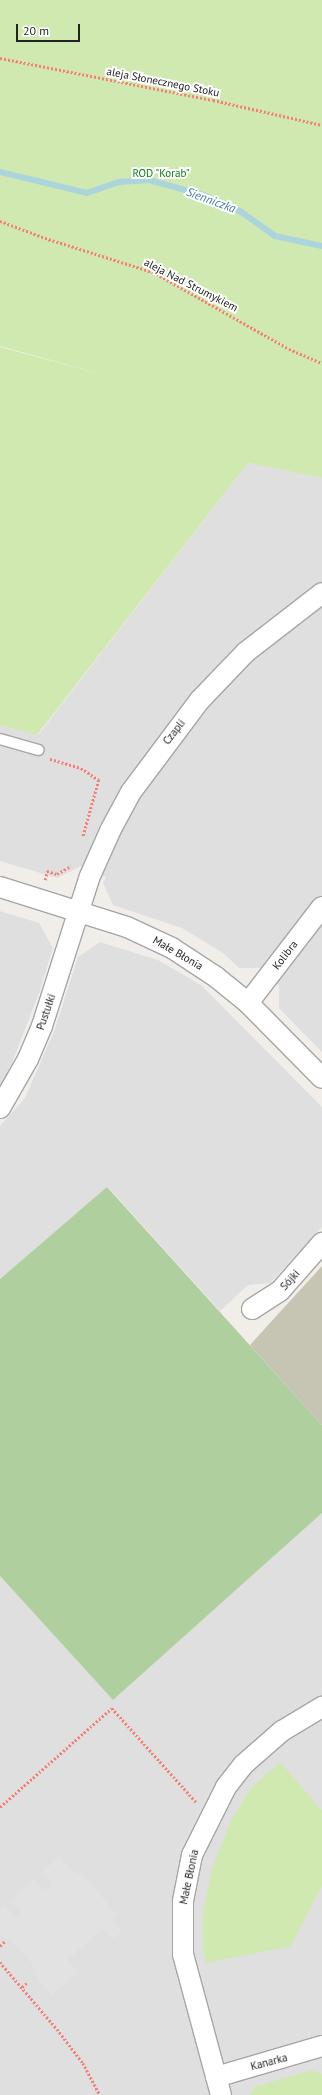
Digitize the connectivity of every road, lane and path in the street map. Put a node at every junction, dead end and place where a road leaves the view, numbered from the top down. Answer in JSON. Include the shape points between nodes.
{"nodes":[{"id":1,"x":0,"y":58,"type":"edge"},
{"id":2,"x":322,"y":125,"type":"edge"},
{"id":3,"x":0,"y":221,"type":"edge"},
{"id":4,"x":322,"y":363,"type":"edge"},
{"id":5,"x":322,"y":593,"type":"edge"},
{"id":6,"x":0,"y":739,"type":"edge"},
{"id":7,"x":38,"y":750,"type":"joint"},
{"id":8,"x":82,"y":841,"type":"dead end"},
{"id":9,"x":75,"y":864,"type":"dead end"},
{"id":10,"x":43,"y":886,"type":"dead end"},
{"id":11,"x":0,"y":887,"type":"edge"},
{"id":12,"x":322,"y":907,"type":"edge"},
{"id":13,"x":79,"y":911,"type":"junction"},
{"id":14,"x":248,"y":1003,"type":"junction"},
{"id":15,"x":322,"y":1078,"type":"edge"},
{"id":16,"x":0,"y":1108,"type":"edge"},
{"id":17,"x":322,"y":1243,"type":"edge"},
{"id":18,"x":252,"y":1309,"type":"dead end"},
{"id":19,"x":322,"y":1707,"type":"edge"},
{"id":20,"x":202,"y":1800,"type":"dead end"},
{"id":21,"x":0,"y":1806,"type":"edge"},
{"id":22,"x":5,"y":1942,"type":"dead end"},
{"id":23,"x":0,"y":1946,"type":"edge"},
{"id":24,"x":0,"y":1962,"type":"edge"},
{"id":25,"x":27,"y":1983,"type":"dead end"},
{"id":26,"x":22,"y":1987,"type":"junction"},
{"id":27,"x":322,"y":2046,"type":"edge"},
{"id":28,"x":219,"y":2086,"type":"edge"},
{"id":29,"x":100,"y":2095,"type":"edge"}],
"edges":[{"from":1,"to":2,"type":"path","name":"aleja Słonecznego Stoku","via":[[213,100]]},
{"from":3,"to":4,"type":"path","name":"aleja Nad Strumykiem","via":[[153,272],[289,349]]},
{"from":5,"to":13,"type":"street","name":"Czapli","via":[[246,652],[198,701],[162,747],[131,792],[110,829]]},
{"from":6,"to":7,"type":"lane"},
{"from":7,"to":8,"type":"path","via":[[37,755],[81,768],[99,780]]},
{"from":9,"to":10,"type":"path","via":[[57,874],[47,871]]},
{"from":11,"to":13,"type":"street","name":"Małe Błonia"},
{"from":12,"to":14,"type":"street","name":"Kolibra"},
{"from":13,"to":14,"type":"street","name":"Małe Błonia","via":[[127,927],[172,948],[216,976]]},
{"from":13,"to":16,"type":"street","name":"Pustułki","via":[[42,1026],[28,1059]]},
{"from":14,"to":15,"type":"street","name":"Małe Błonia"},
{"from":17,"to":18,"type":"street","name":"Sójki","via":[[280,1292]]},
{"from":19,"to":28,"type":"street","name":"Małe Błonia","via":[[282,1731],[243,1765],[226,1787],[192,1855],[183,1901],[183,1954]]},
{"from":20,"to":21,"type":"path","via":[[199,1806],[112,1708]]},
{"from":22,"to":23,"type":"path"},
{"from":24,"to":26,"type":"path"},
{"from":25,"to":26,"type":"path"},
{"from":26,"to":29,"type":"path","via":[[83,2063]]},
{"from":27,"to":28,"type":"street","name":"Kanarka"}]}
